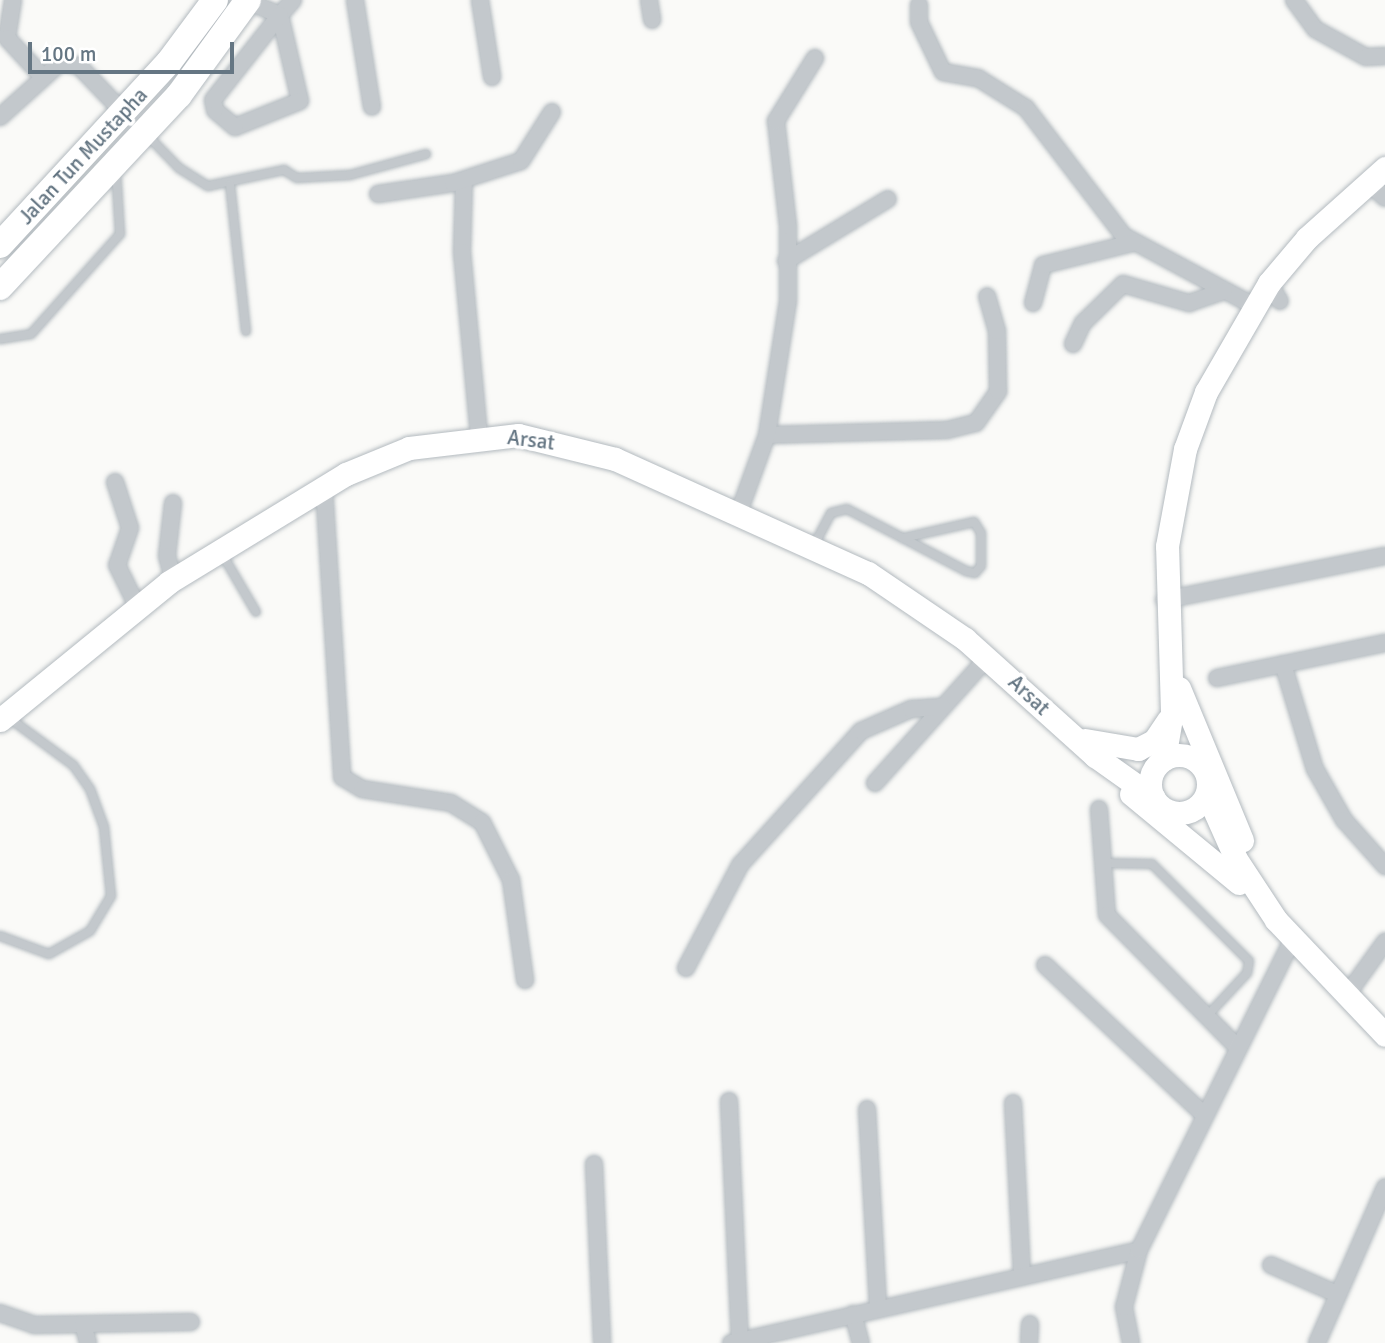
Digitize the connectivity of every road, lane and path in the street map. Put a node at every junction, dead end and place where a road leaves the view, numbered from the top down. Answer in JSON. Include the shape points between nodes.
{"nodes":[{"id":1,"x":13,"y":0,"type":"edge"},
{"id":2,"x":215,"y":0,"type":"edge"},
{"id":3,"x":293,"y":0,"type":"edge"},
{"id":4,"x":355,"y":0,"type":"edge"},
{"id":5,"x":480,"y":0,"type":"edge"},
{"id":6,"x":649,"y":0,"type":"edge"},
{"id":7,"x":1294,"y":0,"type":"edge"},
{"id":8,"x":248,"y":1,"type":"edge"},
{"id":9,"x":919,"y":5,"type":"dead end"},
{"id":10,"x":280,"y":15,"type":"junction"},
{"id":11,"x":652,"y":20,"type":"dead end"},
{"id":12,"x":1385,"y":56,"type":"edge"},
{"id":13,"x":815,"y":58,"type":"dead end"},
{"id":14,"x":42,"y":76,"type":"junction"},
{"id":15,"x":492,"y":77,"type":"dead end"},
{"id":16,"x":372,"y":107,"type":"dead end"},
{"id":17,"x":552,"y":112,"type":"dead end"},
{"id":18,"x":124,"y":113,"type":"junction"},
{"id":19,"x":0,"y":117,"type":"edge"},
{"id":20,"x":144,"y":132,"type":"junction"},
{"id":21,"x":426,"y":154,"type":"dead end"},
{"id":22,"x":115,"y":166,"type":"junction"},
{"id":23,"x":1377,"y":175,"type":"edge"},
{"id":24,"x":464,"y":180,"type":"junction"},
{"id":25,"x":230,"y":184,"type":"junction"},
{"id":26,"x":378,"y":194,"type":"dead end"},
{"id":27,"x":1385,"y":198,"type":"edge"},
{"id":28,"x":888,"y":199,"type":"dead end"},
{"id":29,"x":1132,"y":243,"type":"junction"},
{"id":30,"x":0,"y":246,"type":"edge"},
{"id":31,"x":786,"y":261,"type":"junction"},
{"id":32,"x":0,"y":287,"type":"edge"},
{"id":33,"x":1224,"y":291,"type":"junction"},
{"id":34,"x":987,"y":296,"type":"dead end"},
{"id":35,"x":1033,"y":303,"type":"dead end"},
{"id":36,"x":1254,"y":306,"type":"junction"},
{"id":37,"x":246,"y":331,"type":"dead end"},
{"id":38,"x":0,"y":339,"type":"edge"},
{"id":39,"x":1073,"y":344,"type":"dead end"},
{"id":40,"x":767,"y":435,"type":"junction"},
{"id":41,"x":479,"y":436,"type":"junction"},
{"id":42,"x":115,"y":482,"type":"dead end"},
{"id":43,"x":324,"y":487,"type":"junction"},
{"id":44,"x":173,"y":503,"type":"dead end"},
{"id":45,"x":739,"y":512,"type":"junction"},
{"id":46,"x":903,"y":538,"type":"junction"},
{"id":47,"x":813,"y":547,"type":"junction"},
{"id":48,"x":220,"y":549,"type":"junction"},
{"id":49,"x":1385,"y":556,"type":"edge"},
{"id":50,"x":173,"y":579,"type":"junction"},
{"id":51,"x":1164,"y":600,"type":"junction"},
{"id":52,"x":137,"y":606,"type":"junction"},
{"id":53,"x":256,"y":612,"type":"dead end"},
{"id":54,"x":1385,"y":643,"type":"edge"},
{"id":55,"x":988,"y":657,"type":"junction"},
{"id":56,"x":1283,"y":664,"type":"junction"},
{"id":57,"x":1217,"y":678,"type":"dead end"},
{"id":58,"x":1176,"y":681,"type":"junction"},
{"id":59,"x":942,"y":707,"type":"junction"},
{"id":60,"x":1172,"y":712,"type":"junction"},
{"id":61,"x":3,"y":718,"type":"edge"},
{"id":62,"x":1082,"y":742,"type":"junction"},
{"id":63,"x":1197,"y":760,"type":"junction"},
{"id":64,"x":1162,"y":761,"type":"junction"},
{"id":65,"x":875,"y":783,"type":"dead end"},
{"id":66,"x":1207,"y":794,"type":"junction"},
{"id":67,"x":1154,"y":798,"type":"junction"},
{"id":68,"x":1100,"y":809,"type":"dead end"},
{"id":69,"x":1176,"y":813,"type":"junction"},
{"id":70,"x":1103,"y":863,"type":"junction"},
{"id":71,"x":1385,"y":866,"type":"edge"},
{"id":72,"x":1239,"y":883,"type":"junction"},
{"id":73,"x":1265,"y":900,"type":"junction"},
{"id":74,"x":1276,"y":920,"type":"junction"},
{"id":75,"x":0,"y":936,"type":"edge"},
{"id":76,"x":1292,"y":940,"type":"junction"},
{"id":77,"x":1385,"y":942,"type":"edge"},
{"id":78,"x":1045,"y":965,"type":"dead end"},
{"id":79,"x":686,"y":968,"type":"dead end"},
{"id":80,"x":525,"y":980,"type":"dead end"},
{"id":81,"x":1346,"y":996,"type":"junction"},
{"id":82,"x":1207,"y":1016,"type":"junction"},
{"id":83,"x":1385,"y":1035,"type":"edge"},
{"id":84,"x":1236,"y":1046,"type":"junction"},
{"id":85,"x":729,"y":1101,"type":"dead end"},
{"id":86,"x":1013,"y":1103,"type":"dead end"},
{"id":87,"x":867,"y":1109,"type":"dead end"},
{"id":88,"x":1204,"y":1115,"type":"junction"},
{"id":89,"x":594,"y":1164,"type":"dead end"},
{"id":90,"x":1385,"y":1187,"type":"edge"},
{"id":91,"x":1139,"y":1250,"type":"junction"},
{"id":92,"x":1271,"y":1265,"type":"dead end"},
{"id":93,"x":1022,"y":1275,"type":"junction"},
{"id":94,"x":1337,"y":1294,"type":"junction"},
{"id":95,"x":878,"y":1307,"type":"junction"},
{"id":96,"x":0,"y":1313,"type":"edge"},
{"id":97,"x":853,"y":1314,"type":"junction"},
{"id":98,"x":191,"y":1322,"type":"dead end"},
{"id":99,"x":83,"y":1324,"type":"junction"},
{"id":100,"x":1030,"y":1324,"type":"dead end"},
{"id":101,"x":735,"y":1342,"type":"edge"},
{"id":102,"x":88,"y":1343,"type":"edge"},
{"id":103,"x":602,"y":1343,"type":"edge"},
{"id":104,"x":861,"y":1343,"type":"edge"},
{"id":105,"x":1029,"y":1343,"type":"edge"},
{"id":106,"x":1131,"y":1343,"type":"edge"},
{"id":107,"x":1317,"y":1343,"type":"edge"}],
"edges":[{"from":1,"to":14,"type":"street","via":[[7,38]]},
{"from":2,"to":18,"type":"main road","name":"Jalan Tun Mustapha"},
{"from":3,"to":10,"type":"street"},
{"from":4,"to":16,"type":"street"},
{"from":5,"to":15,"type":"street"},
{"from":6,"to":11,"type":"street"},
{"from":7,"to":12,"type":"street","via":[[1315,29],[1366,57]]},
{"from":8,"to":10,"type":"street"},
{"from":8,"to":20,"type":"main road"},
{"from":9,"to":29,"type":"street","via":[[919,22],[943,72],[978,78],[1020,103]]},
{"from":10,"to":10,"type":"street","via":[[213,100],[224,121],[235,127],[300,101]]},
{"from":13,"to":31,"type":"street","via":[[776,121]]},
{"from":14,"to":18,"type":"street","via":[[70,62]]},
{"from":14,"to":19,"type":"street"},
{"from":17,"to":24,"type":"street","via":[[521,161]]},
{"from":18,"to":30,"type":"main road","name":"Jalan Tun Mustapha"},
{"from":20,"to":22,"type":"main road"},
{"from":20,"to":25,"type":"lane","via":[[198,182]]},
{"from":21,"to":25,"type":"lane","via":[[350,175],[296,178],[284,170]]},
{"from":22,"to":32,"type":"main road"},
{"from":22,"to":38,"type":"lane","via":[[120,234],[31,334]]},
{"from":23,"to":27,"type":"street"},
{"from":23,"to":36,"type":"main road","via":[[1275,292]]},
{"from":24,"to":26,"type":"street"},
{"from":24,"to":41,"type":"street","via":[[462,252]]},
{"from":25,"to":37,"type":"lane"},
{"from":28,"to":31,"type":"street"},
{"from":29,"to":33,"type":"street"},
{"from":29,"to":35,"type":"street","via":[[1052,260],[1038,273]]},
{"from":31,"to":40,"type":"street","via":[[788,301]]},
{"from":33,"to":36,"type":"street"},
{"from":33,"to":39,"type":"street","via":[[1189,303],[1123,284],[1083,323]]},
{"from":34,"to":40,"type":"street","via":[[997,331],[998,391],[976,423],[947,430]]},
{"from":36,"to":51,"type":"main road","via":[[1206,392],[1185,449]]},
{"from":40,"to":45,"type":"street"},
{"from":41,"to":43,"type":"main road","name":"Arsat","via":[[410,448]]},
{"from":41,"to":45,"type":"main road","name":"Arsat","via":[[518,435],[581,448]]},
{"from":42,"to":52,"type":"street","via":[[130,528],[117,565]]},
{"from":43,"to":48,"type":"main road","name":"Arsat"},
{"from":43,"to":80,"type":"street","via":[[342,777],[362,789],[451,803],[482,822],[511,880]]},
{"from":44,"to":50,"type":"street","via":[[167,556]]},
{"from":45,"to":47,"type":"main road","name":"Arsat"},
{"from":46,"to":46,"type":"lane","via":[[965,571],[975,573],[981,566],[981,533],[974,522]]},
{"from":46,"to":47,"type":"lane","via":[[847,509],[831,513]]},
{"from":47,"to":55,"type":"main road","name":"Arsat","via":[[868,573]]},
{"from":48,"to":50,"type":"main road","name":"Arsat"},
{"from":48,"to":53,"type":"lane"},
{"from":49,"to":51,"type":"street"},
{"from":50,"to":52,"type":"main road","name":"Arsat"},
{"from":51,"to":58,"type":"main road"},
{"from":52,"to":61,"type":"main road","name":"Arsat"},
{"from":54,"to":56,"type":"street"},
{"from":55,"to":59,"type":"street"},
{"from":55,"to":62,"type":"main road","name":"Arsat"},
{"from":56,"to":57,"type":"street"},
{"from":56,"to":71,"type":"street","via":[[1315,769],[1344,820]]},
{"from":58,"to":60,"type":"main road"},
{"from":58,"to":63,"type":"main road"},
{"from":58,"to":73,"type":"main road"},
{"from":59,"to":65,"type":"street"},
{"from":59,"to":79,"type":"street","via":[[911,709],[861,731],[740,865]]},
{"from":60,"to":62,"type":"main road","via":[[1147,746],[1117,748]]},
{"from":60,"to":64,"type":"main road"},
{"from":61,"to":75,"type":"lane","via":[[73,765],[90,789],[104,827],[111,895],[90,931],[49,954]]},
{"from":62,"to":64,"type":"main road","via":[[1121,757]]},
{"from":62,"to":67,"type":"main road"},
{"from":62,"to":72,"type":"main road","via":[[1184,841]]},
{"from":63,"to":64,"type":"main road"},
{"from":63,"to":66,"type":"main road","via":[[1207,776]]},
{"from":64,"to":67,"type":"main road","via":[[1150,780]]},
{"from":66,"to":69,"type":"main road","via":[[1195,809]]},
{"from":66,"to":73,"type":"main road","via":[[1236,859]]},
{"from":67,"to":69,"type":"main road"},
{"from":68,"to":70,"type":"street"},
{"from":69,"to":72,"type":"main road"},
{"from":70,"to":82,"type":"street","via":[[1107,915]]},
{"from":70,"to":82,"type":"lane","via":[[1152,864],[1249,961],[1247,973]]},
{"from":72,"to":74,"type":"main road"},
{"from":73,"to":74,"type":"main road"},
{"from":74,"to":76,"type":"main road"},
{"from":76,"to":81,"type":"main road"},
{"from":76,"to":84,"type":"street"},
{"from":77,"to":81,"type":"street"},
{"from":78,"to":88,"type":"street"},
{"from":81,"to":83,"type":"main road"},
{"from":82,"to":84,"type":"street"},
{"from":84,"to":88,"type":"street"},
{"from":85,"to":101,"type":"street"},
{"from":86,"to":93,"type":"street"},
{"from":87,"to":95,"type":"street"},
{"from":88,"to":91,"type":"street"},
{"from":89,"to":103,"type":"street"},
{"from":90,"to":94,"type":"street"},
{"from":91,"to":93,"type":"street"},
{"from":91,"to":106,"type":"street","via":[[1124,1307]]},
{"from":92,"to":94,"type":"street"},
{"from":93,"to":95,"type":"street"},
{"from":94,"to":107,"type":"street"},
{"from":95,"to":97,"type":"street"},
{"from":96,"to":99,"type":"street","via":[[26,1325]]},
{"from":97,"to":101,"type":"street"},
{"from":97,"to":104,"type":"street"},
{"from":98,"to":99,"type":"street"},
{"from":99,"to":102,"type":"street"},
{"from":100,"to":105,"type":"street"}]}
